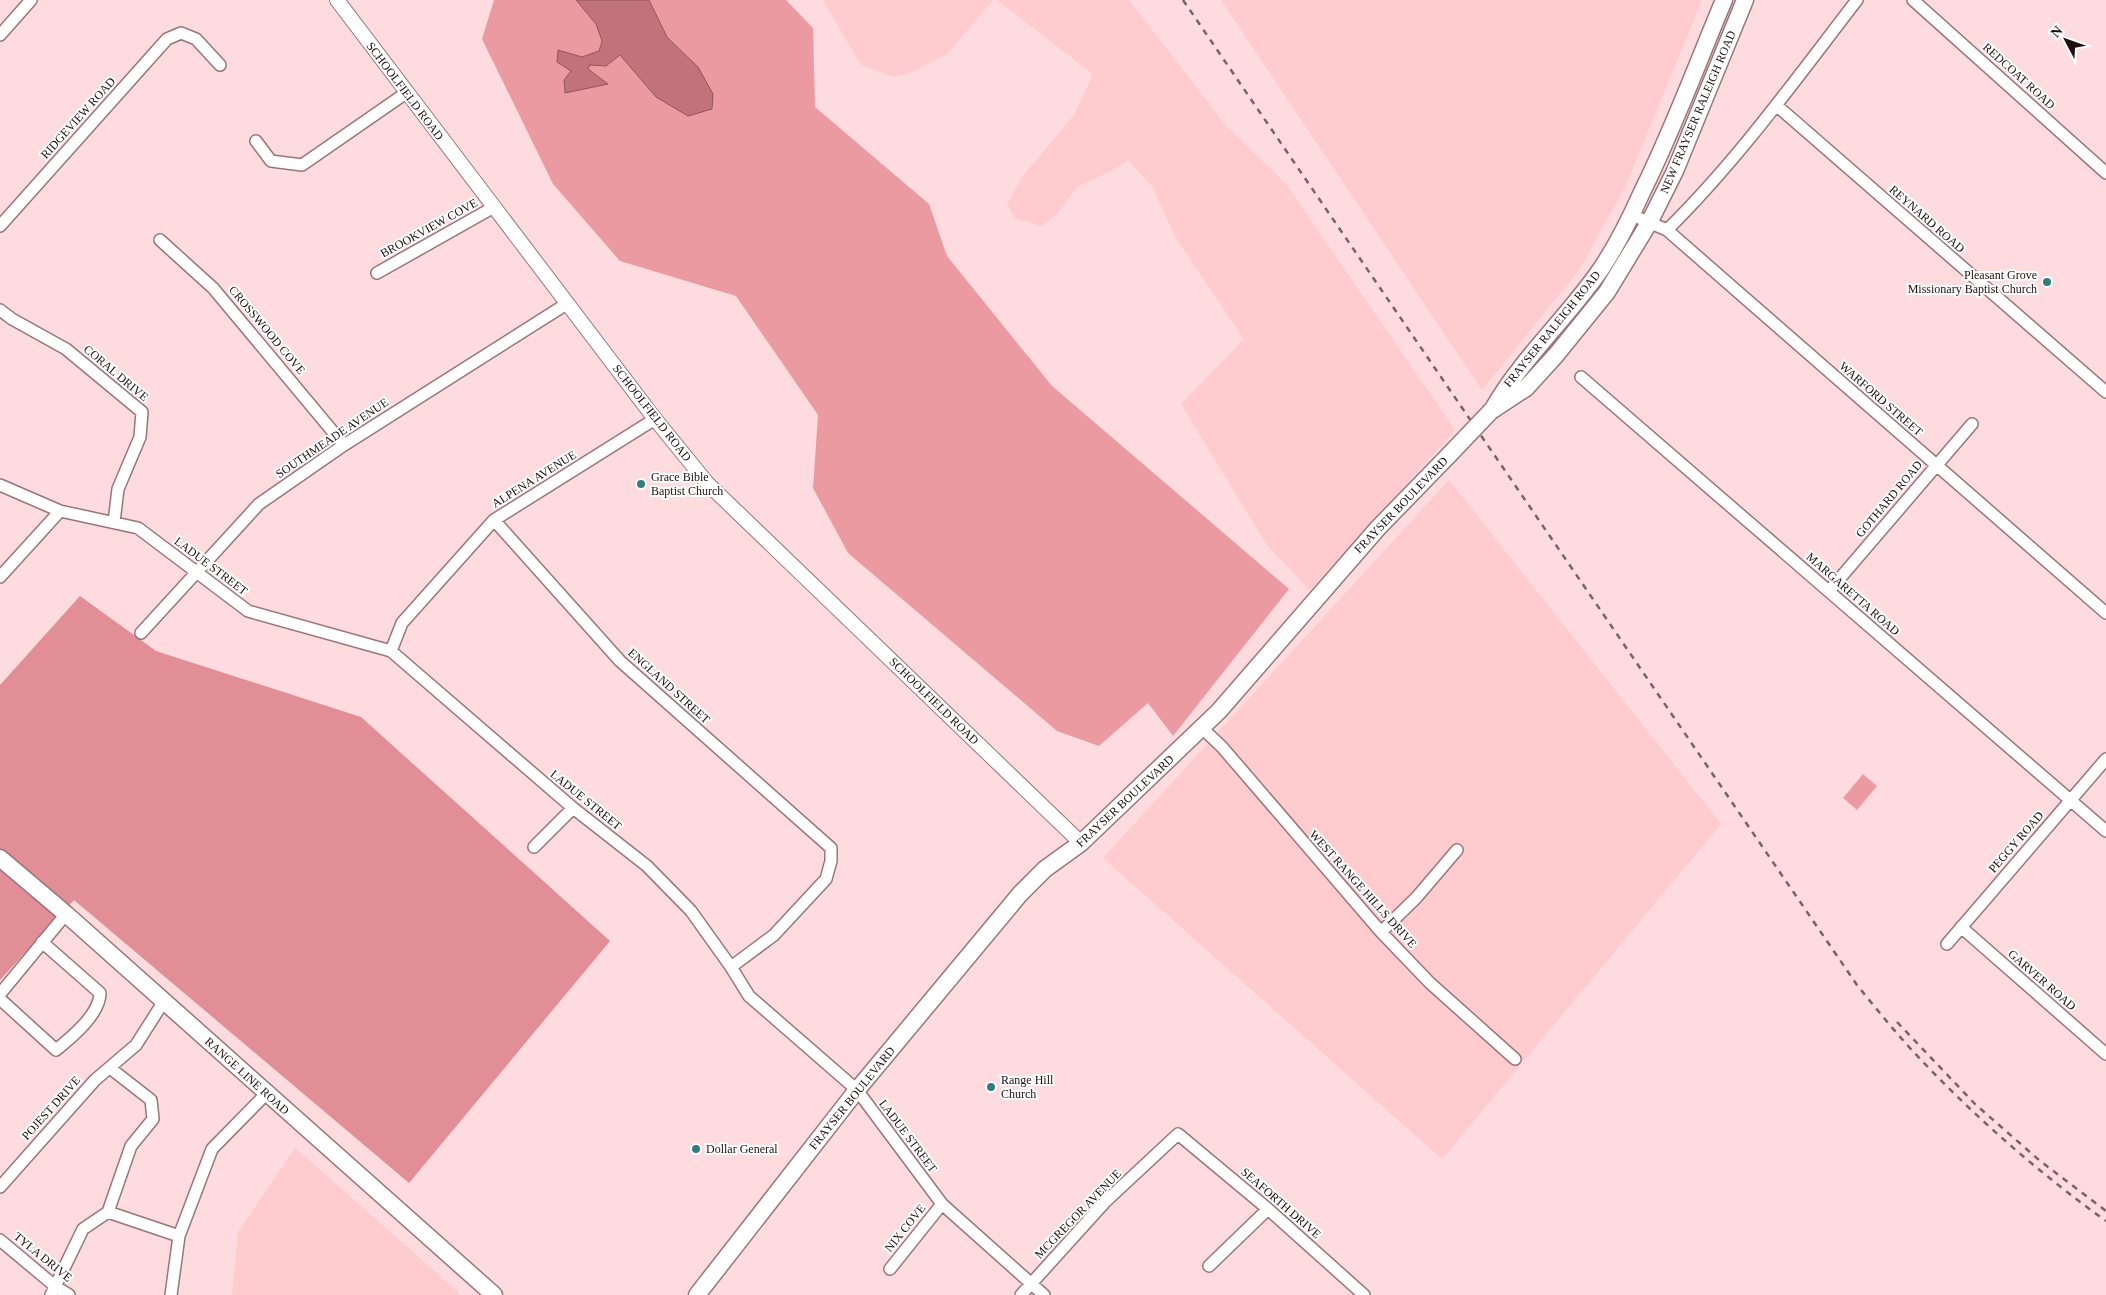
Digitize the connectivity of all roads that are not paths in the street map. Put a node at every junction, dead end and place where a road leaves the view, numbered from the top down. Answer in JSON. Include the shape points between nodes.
{"nodes":[{"id":1,"x":31,"y":0,"type":"edge"},
{"id":2,"x":337,"y":0,"type":"edge"},
{"id":3,"x":1724,"y":0,"type":"edge"},
{"id":4,"x":1745,"y":0,"type":"edge"},
{"id":5,"x":1857,"y":0,"type":"edge"},
{"id":6,"x":1913,"y":0,"type":"edge"},
{"id":7,"x":0,"y":35,"type":"edge"},
{"id":8,"x":220,"y":64,"type":"dead end"},
{"id":9,"x":406,"y":93,"type":"junction"},
{"id":10,"x":1776,"y":105,"type":"junction"},
{"id":11,"x":256,"y":141,"type":"dead end"},
{"id":12,"x":2106,"y":173,"type":"edge"},
{"id":13,"x":494,"y":207,"type":"junction"},
{"id":14,"x":1632,"y":214,"type":"junction"},
{"id":15,"x":1649,"y":223,"type":"junction"},
{"id":16,"x":0,"y":226,"type":"edge"},
{"id":17,"x":1667,"y":230,"type":"junction"},
{"id":18,"x":160,"y":240,"type":"dead end"},
{"id":19,"x":377,"y":273,"type":"dead end"},
{"id":20,"x":568,"y":303,"type":"junction"},
{"id":21,"x":0,"y":310,"type":"edge"},
{"id":22,"x":1582,"y":377,"type":"dead end"},
{"id":23,"x":2106,"y":392,"type":"edge"},
{"id":24,"x":1491,"y":411,"type":"junction"},
{"id":25,"x":655,"y":419,"type":"junction"},
{"id":26,"x":1972,"y":424,"type":"dead end"},
{"id":27,"x":344,"y":445,"type":"junction"},
{"id":28,"x":1936,"y":465,"type":"junction"},
{"id":29,"x":0,"y":485,"type":"edge"},
{"id":30,"x":60,"y":512,"type":"junction"},
{"id":31,"x":494,"y":520,"type":"junction"},
{"id":32,"x":114,"y":522,"type":"junction"},
{"id":33,"x":198,"y":573,"type":"junction"},
{"id":34,"x":0,"y":577,"type":"edge"},
{"id":35,"x":1829,"y":591,"type":"junction"},
{"id":36,"x":2106,"y":614,"type":"edge"},
{"id":37,"x":141,"y":633,"type":"dead end"},
{"id":38,"x":391,"y":651,"type":"junction"},
{"id":39,"x":1202,"y":728,"type":"junction"},
{"id":40,"x":2106,"y":759,"type":"edge"},
{"id":41,"x":2070,"y":800,"type":"junction"},
{"id":42,"x":573,"y":808,"type":"junction"},
{"id":43,"x":2106,"y":831,"type":"edge"},
{"id":44,"x":1082,"y":843,"type":"junction"},
{"id":45,"x":534,"y":847,"type":"dead end"},
{"id":46,"x":1457,"y":850,"type":"dead end"},
{"id":47,"x":0,"y":858,"type":"edge"},
{"id":48,"x":66,"y":914,"type":"junction"},
{"id":49,"x":1961,"y":927,"type":"junction"},
{"id":50,"x":1381,"y":932,"type":"junction"},
{"id":51,"x":42,"y":942,"type":"junction"},
{"id":52,"x":1946,"y":944,"type":"dead end"},
{"id":53,"x":731,"y":967,"type":"junction"},
{"id":54,"x":0,"y":994,"type":"edge"},
{"id":55,"x":0,"y":999,"type":"edge"},
{"id":56,"x":164,"y":1001,"type":"junction"},
{"id":57,"x":2106,"y":1054,"type":"edge"},
{"id":58,"x":1515,"y":1058,"type":"dead end"},
{"id":59,"x":110,"y":1068,"type":"junction"},
{"id":60,"x":857,"y":1090,"type":"junction"},
{"id":61,"x":266,"y":1094,"type":"junction"},
{"id":62,"x":1178,"y":1134,"type":"joint"},
{"id":63,"x":0,"y":1187,"type":"edge"},
{"id":64,"x":942,"y":1204,"type":"junction"},
{"id":65,"x":1268,"y":1209,"type":"junction"},
{"id":66,"x":108,"y":1212,"type":"junction"},
{"id":67,"x":179,"y":1236,"type":"junction"},
{"id":68,"x":0,"y":1240,"type":"edge"},
{"id":69,"x":1210,"y":1266,"type":"dead end"},
{"id":70,"x":890,"y":1269,"type":"dead end"},
{"id":71,"x":1031,"y":1284,"type":"junction"},
{"id":72,"x":53,"y":1291,"type":"edge"},
{"id":73,"x":69,"y":1295,"type":"edge"},
{"id":74,"x":171,"y":1295,"type":"edge"},
{"id":75,"x":494,"y":1295,"type":"edge"},
{"id":76,"x":697,"y":1295,"type":"edge"},
{"id":77,"x":1021,"y":1295,"type":"edge"},
{"id":78,"x":1044,"y":1295,"type":"edge"},
{"id":79,"x":1364,"y":1295,"type":"edge"}],
"edges":[{"from":1,"to":7,"type":"street"},
{"from":2,"to":9,"type":"street","name":"SCHOOLFIELD ROAD"},
{"from":3,"to":14,"type":"main road","name":"NEW FRAYSER RALEIGH ROAD"},
{"from":4,"to":15,"type":"main road","name":"NEW FRAYSER RALEIGH ROAD","via":[[1676,171]]},
{"from":5,"to":10,"type":"street"},
{"from":6,"to":12,"type":"street","name":"REDCOAT ROAD"},
{"from":8,"to":16,"type":"street","name":"RIDGEVIEW ROAD","via":[[196,39],[181,33],[167,40]]},
{"from":9,"to":11,"type":"street","via":[[302,165],[271,161]]},
{"from":9,"to":13,"type":"street","name":"SCHOOLFIELD ROAD"},
{"from":10,"to":17,"type":"street","via":[[1704,194]]},
{"from":10,"to":23,"type":"street","name":"REYNARD ROAD"},
{"from":13,"to":19,"type":"street","name":"BROOKVIEW COVE"},
{"from":13,"to":20,"type":"street","name":"SCHOOLFIELD ROAD"},
{"from":14,"to":15,"type":"street","name":"WARFORD STREET"},
{"from":14,"to":24,"type":"main road","name":"FRAYSER RALEIGH ROAD","via":[[1601,269],[1509,381]]},
{"from":15,"to":17,"type":"street","name":"WARFORD STREET"},
{"from":15,"to":24,"type":"main road","name":"FRAYSER RALEIGH ROAD","via":[[1607,292],[1556,355],[1526,388]]},
{"from":17,"to":28,"type":"street","name":"WARFORD STREET"},
{"from":18,"to":27,"type":"street","name":"CROSSWOOD COVE","via":[[213,288]]},
{"from":20,"to":25,"type":"street","name":"SCHOOLFIELD ROAD"},
{"from":20,"to":27,"type":"street","name":"SOUTHMEADE AVENUE"},
{"from":21,"to":32,"type":"street","name":"CORAL DRIVE","via":[[66,349],[142,412],[140,437],[118,489]]},
{"from":22,"to":35,"type":"street","name":"MARGARETTA ROAD"},
{"from":24,"to":39,"type":"main road","name":"FRAYSER BOULEVARD","bridge":true,"via":[[1378,528]]},
{"from":25,"to":31,"type":"street","name":"ALPENA AVENUE"},
{"from":25,"to":44,"type":"street","name":"SCHOOLFIELD ROAD","via":[[707,483]]},
{"from":26,"to":28,"type":"street","name":"GOTHARD ROAD"},
{"from":27,"to":33,"type":"street","name":"SOUTHMEADE AVENUE","via":[[259,504]]},
{"from":28,"to":35,"type":"street","name":"GOTHARD ROAD"},
{"from":28,"to":36,"type":"street","name":"WARFORD STREET"},
{"from":29,"to":30,"type":"street","name":"LADUE STREET"},
{"from":30,"to":32,"type":"street","name":"LADUE STREET"},
{"from":30,"to":34,"type":"street"},
{"from":31,"to":38,"type":"street","name":"ALPENA AVENUE","via":[[402,623]]},
{"from":31,"to":53,"type":"street","name":"ENGLAND STREET","via":[[620,661],[831,848],[826,879],[774,934]]},
{"from":32,"to":33,"type":"street","name":"LADUE STREET","via":[[138,528]]},
{"from":33,"to":37,"type":"street","name":"SOUTHMEADE AVENUE"},
{"from":33,"to":38,"type":"street","name":"LADUE STREET","via":[[248,611]]},
{"from":35,"to":41,"type":"street","name":"MARGARETTA ROAD"},
{"from":38,"to":42,"type":"street","name":"LADUE STREET"},
{"from":39,"to":44,"type":"main road","name":"FRAYSER BOULEVARD"},
{"from":39,"to":50,"type":"street","name":"WEST RANGE HILLS DRIVE","via":[[1222,747]]},
{"from":40,"to":41,"type":"street","name":"PEGGY ROAD"},
{"from":41,"to":43,"type":"street","name":"MARGARETTA ROAD"},
{"from":41,"to":49,"type":"street","name":"PEGGY ROAD"},
{"from":42,"to":45,"type":"street"},
{"from":42,"to":53,"type":"street","name":"LADUE STREET","via":[[647,866],[691,911]]},
{"from":44,"to":60,"type":"main road","name":"FRAYSER BOULEVARD","via":[[1045,869],[1020,894]]},
{"from":46,"to":50,"type":"street","via":[[1416,898]]},
{"from":47,"to":48,"type":"main road","name":"RANGE LINE ROAD"},
{"from":48,"to":51,"type":"street"},
{"from":48,"to":56,"type":"main road","name":"RANGE LINE ROAD"},
{"from":49,"to":52,"type":"street","name":"PEGGY ROAD"},
{"from":49,"to":57,"type":"street","name":"GARVER ROAD"},
{"from":50,"to":58,"type":"street","name":"WEST RANGE HILLS DRIVE","via":[[1430,983]]},
{"from":51,"to":54,"type":"street"},
{"from":51,"to":55,"type":"street","via":[[100,993],[100,1002],[76,1035],[56,1050]]},
{"from":53,"to":60,"type":"street","name":"LADUE STREET","via":[[749,996]]},
{"from":56,"to":59,"type":"street","name":"POJEST DRIVE","via":[[141,1039]]},
{"from":56,"to":61,"type":"main road","name":"RANGE LINE ROAD"},
{"from":59,"to":63,"type":"street","name":"POJEST DRIVE","via":[[95,1080]]},
{"from":59,"to":66,"type":"street","via":[[152,1100],[153,1119],[131,1146]]},
{"from":60,"to":64,"type":"street","name":"LADUE STREET"},
{"from":60,"to":76,"type":"main road","name":"FRAYSER BOULEVARD"},
{"from":61,"to":67,"type":"street","via":[[212,1149]]},
{"from":61,"to":75,"type":"main road","name":"RANGE LINE ROAD"},
{"from":62,"to":65,"type":"street","name":"SEAFORTH DRIVE"},
{"from":62,"to":71,"type":"street","name":"MCGREGOR AVENUE","via":[[1105,1202]]},
{"from":64,"to":70,"type":"street","name":"NIX COVE"},
{"from":64,"to":71,"type":"street","name":"LADUE STREET"},
{"from":65,"to":69,"type":"street"},
{"from":65,"to":79,"type":"street","name":"SEAFORTH DRIVE"},
{"from":66,"to":67,"type":"street"},
{"from":66,"to":72,"type":"street","via":[[83,1229]]},
{"from":67,"to":74,"type":"street"},
{"from":68,"to":72,"type":"street","name":"TYLA DRIVE"},
{"from":71,"to":77,"type":"street","name":"MCGREGOR AVENUE"},
{"from":71,"to":78,"type":"street","name":"LADUE STREET"},
{"from":72,"to":73,"type":"street","name":"TYLA DRIVE"}]}
